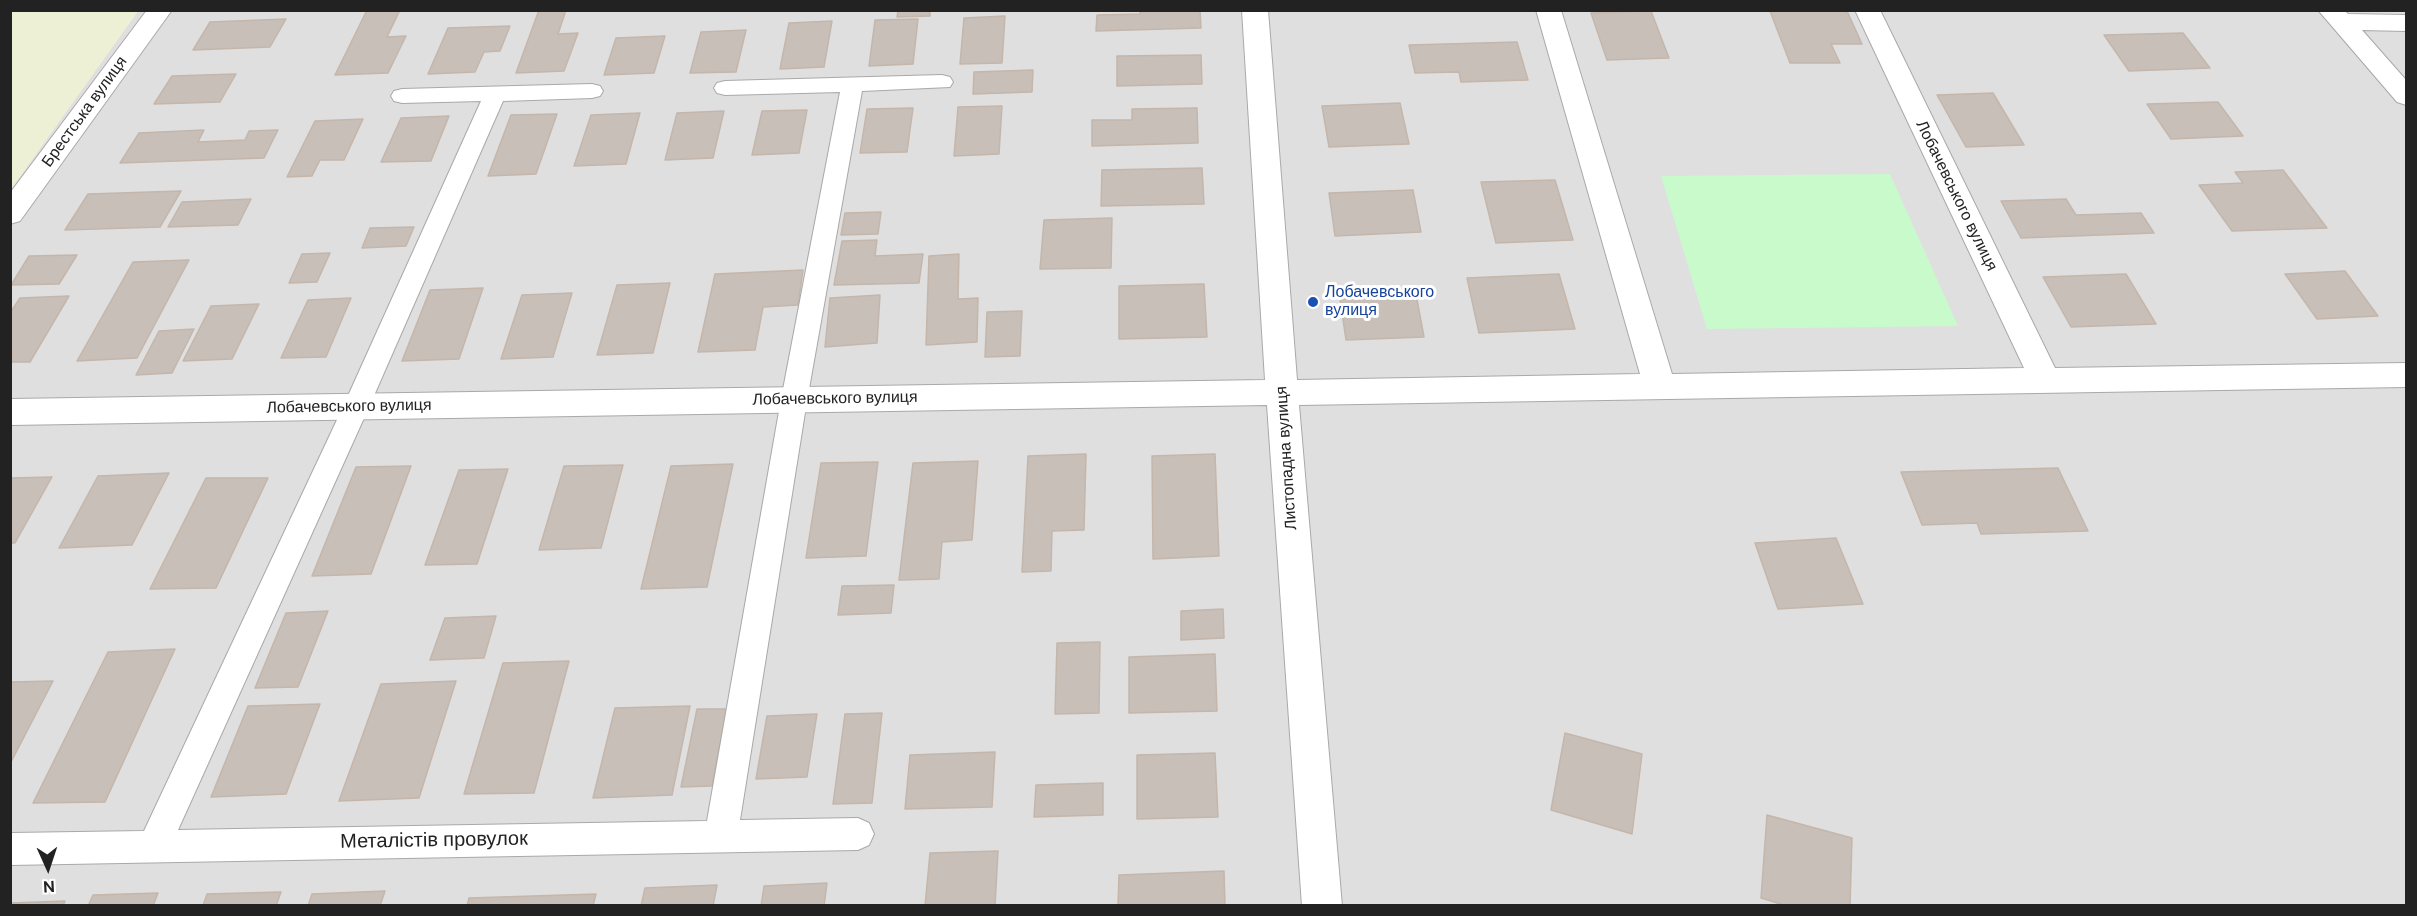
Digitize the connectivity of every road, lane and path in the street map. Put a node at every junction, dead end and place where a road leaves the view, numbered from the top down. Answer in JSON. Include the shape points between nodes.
{"nodes":[{"id":1,"x":160,"y":10,"type":"edge"},
{"id":2,"x":1255,"y":10,"type":"edge"},
{"id":3,"x":1548,"y":10,"type":"edge"},
{"id":4,"x":1867,"y":10,"type":"edge"},
{"id":5,"x":2335,"y":16,"type":"edge"},
{"id":6,"x":2406,"y":23,"type":"edge"},
{"id":7,"x":942,"y":82,"type":"dead end"},
{"id":8,"x":852,"y":84,"type":"junction"},
{"id":9,"x":725,"y":88,"type":"dead end"},
{"id":10,"x":592,"y":91,"type":"dead end"},
{"id":11,"x":495,"y":94,"type":"junction"},
{"id":12,"x":402,"y":96,"type":"dead end"},
{"id":13,"x":2406,"y":96,"type":"edge"},
{"id":14,"x":10,"y":214,"type":"edge"},
{"id":15,"x":2406,"y":375,"type":"edge"},
{"id":16,"x":2046,"y":381,"type":"junction"},
{"id":17,"x":1660,"y":387,"type":"junction"},
{"id":18,"x":1282,"y":392,"type":"junction"},
{"id":19,"x":794,"y":400,"type":"junction"},
{"id":20,"x":356,"y":407,"type":"junction"},
{"id":21,"x":10,"y":412,"type":"edge"},
{"id":22,"x":858,"y":834,"type":"dead end"},
{"id":23,"x":721,"y":836,"type":"junction"},
{"id":24,"x":154,"y":846,"type":"junction"},
{"id":25,"x":10,"y":849,"type":"edge"},
{"id":26,"x":1322,"y":906,"type":"edge"}],
"edges":[{"from":1,"to":14,"type":"street","name":"Брестська вулиця"},
{"from":2,"to":18,"type":"street","name":"Листопадна вулиця"},
{"from":3,"to":17,"type":"street"},
{"from":4,"to":16,"type":"street","name":"Лобачевського вулиця"},
{"from":5,"to":6,"type":"street"},
{"from":5,"to":13,"type":"street"},
{"from":7,"to":8,"type":"lane"},
{"from":8,"to":9,"type":"lane"},
{"from":8,"to":19,"type":"lane"},
{"from":10,"to":11,"type":"lane"},
{"from":11,"to":12,"type":"lane"},
{"from":11,"to":20,"type":"lane"},
{"from":15,"to":16,"type":"street","name":"Лобачевського вулиця"},
{"from":16,"to":17,"type":"street","name":"Лобачевського вулиця"},
{"from":17,"to":18,"type":"street","name":"Лобачевського вулиця"},
{"from":18,"to":19,"type":"street","name":"Лобачевського вулиця"},
{"from":18,"to":26,"type":"street","name":"Листопадна вулиця"},
{"from":19,"to":20,"type":"street","name":"Лобачевського вулиця"},
{"from":19,"to":23,"type":"lane"},
{"from":20,"to":21,"type":"street","name":"Лобачевського вулиця"},
{"from":20,"to":24,"type":"lane"},
{"from":22,"to":23,"type":"lane","name":"Металістів провулок"},
{"from":23,"to":24,"type":"lane","name":"Металістів провулок"},
{"from":24,"to":25,"type":"lane","name":"Металістів провулок"}]}
